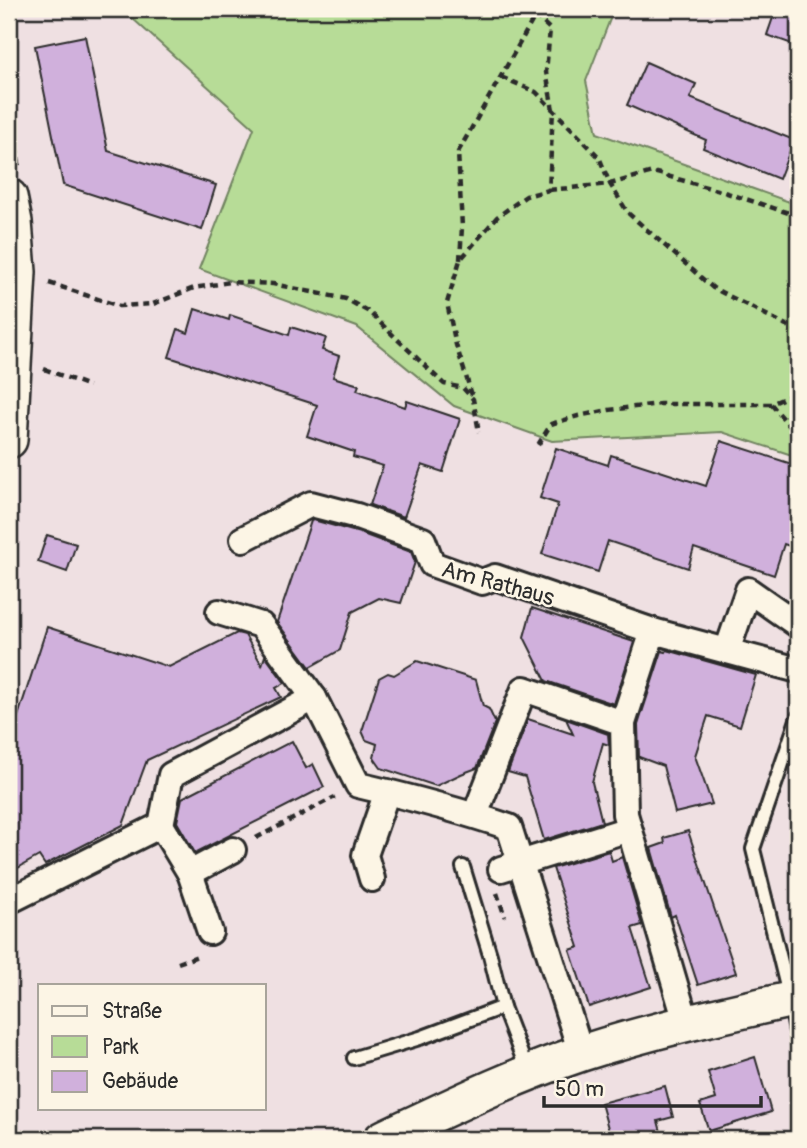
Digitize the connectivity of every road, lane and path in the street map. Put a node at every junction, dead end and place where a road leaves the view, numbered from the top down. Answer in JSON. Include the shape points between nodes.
{"nodes":[{"id":1,"x":539,"y":9,"type":"edge"},
{"id":2,"x":536,"y":16,"type":"junction"},
{"id":3,"x":501,"y":77,"type":"junction"},
{"id":4,"x":553,"y":110,"type":"junction"},
{"id":5,"x":610,"y":184,"type":"junction"},
{"id":6,"x":549,"y":190,"type":"junction"},
{"id":7,"x":9,"y":197,"type":"edge"},
{"id":8,"x":798,"y":216,"type":"edge"},
{"id":9,"x":460,"y":260,"type":"junction"},
{"id":10,"x":18,"y":272,"type":"junction"},
{"id":11,"x":798,"y":331,"type":"edge"},
{"id":12,"x":13,"y":357,"type":"junction"},
{"id":13,"x":89,"y":386,"type":"dead end"},
{"id":14,"x":798,"y":393,"type":"edge"},
{"id":15,"x":473,"y":399,"type":"junction"},
{"id":16,"x":771,"y":404,"type":"junction"},
{"id":17,"x":479,"y":432,"type":"dead end"},
{"id":18,"x":798,"y":432,"type":"edge"},
{"id":19,"x":9,"y":440,"type":"edge"},
{"id":20,"x":538,"y":445,"type":"dead end"},
{"id":21,"x":243,"y":539,"type":"dead end"},
{"id":22,"x":219,"y":612,"type":"dead end"},
{"id":23,"x":798,"y":625,"type":"edge"},
{"id":24,"x":653,"y":631,"type":"junction"},
{"id":25,"x":727,"y":651,"type":"junction"},
{"id":26,"x":798,"y":670,"type":"edge"},
{"id":27,"x":314,"y":698,"type":"junction"},
{"id":28,"x":798,"y":717,"type":"edge"},
{"id":29,"x":623,"y":723,"type":"junction"},
{"id":30,"x":358,"y":785,"type":"junction"},
{"id":31,"x":387,"y":792,"type":"junction"},
{"id":32,"x":475,"y":815,"type":"junction"},
{"id":33,"x":161,"y":825,"type":"junction"},
{"id":34,"x":629,"y":829,"type":"junction"},
{"id":35,"x":233,"y":850,"type":"joint"},
{"id":36,"x":463,"y":867,"type":"dead end"},
{"id":37,"x":190,"y":873,"type":"junction"},
{"id":38,"x":506,"y":873,"type":"junction"},
{"id":39,"x":372,"y":879,"type":"dead end"},
{"id":40,"x":9,"y":901,"type":"edge"},
{"id":41,"x":505,"y":917,"type":"dead end"},
{"id":42,"x":206,"y":943,"type":"joint"},
{"id":43,"x":178,"y":962,"type":"dead end"},
{"id":44,"x":794,"y":998,"type":"edge"},
{"id":45,"x":503,"y":1007,"type":"junction"},
{"id":46,"x":686,"y":1022,"type":"junction"},
{"id":47,"x":798,"y":1043,"type":"edge"},
{"id":48,"x":582,"y":1053,"type":"junction"},
{"id":49,"x":354,"y":1058,"type":"dead end"},
{"id":50,"x":529,"y":1072,"type":"junction"},
{"id":51,"x":382,"y":1139,"type":"edge"}],
"edges":[{"from":1,"to":2,"type":"path"},
{"from":2,"to":3,"type":"path"},
{"from":2,"to":4,"type":"path","via":[[550,29],[546,72]]},
{"from":3,"to":4,"type":"path","via":[[536,92]]},
{"from":3,"to":9,"type":"path","via":[[458,152]]},
{"from":4,"to":5,"type":"path","via":[[598,158]]},
{"from":4,"to":6,"type":"path"},
{"from":5,"to":6,"type":"path"},
{"from":5,"to":8,"type":"path","via":[[653,172]]},
{"from":5,"to":11,"type":"path","via":[[628,212],[713,288]]},
{"from":6,"to":9,"type":"path","via":[[526,196],[497,217]]},
{"from":7,"to":10,"type":"street"},
{"from":9,"to":15,"type":"path","via":[[447,303]]},
{"from":10,"to":12,"type":"street"},
{"from":10,"to":15,"type":"path","via":[[119,306],[153,304],[194,288],[230,282],[273,284],[346,299],[369,312],[444,384],[463,388]]},
{"from":12,"to":13,"type":"path"},
{"from":12,"to":19,"type":"street"},
{"from":14,"to":16,"type":"path"},
{"from":15,"to":17,"type":"path"},
{"from":16,"to":18,"type":"path"},
{"from":16,"to":20,"type":"path","via":[[660,404],[578,415],[551,424]]},
{"from":21,"to":24,"type":"street","name":"Am Rathaus","via":[[311,504],[423,540],[432,564],[482,582],[495,577]]},
{"from":22,"to":27,"type":"street","via":[[261,625]]},
{"from":23,"to":25,"type":"street","via":[[748,590]]},
{"from":24,"to":25,"type":"street","name":"Am Rathaus"},
{"from":24,"to":29,"type":"street"},
{"from":25,"to":26,"type":"street","name":"Am Rathaus"},
{"from":27,"to":30,"type":"street"},
{"from":27,"to":33,"type":"street","via":[[171,775]]},
{"from":28,"to":44,"type":"lane","via":[[752,849]]},
{"from":29,"to":32,"type":"street","via":[[524,689]]},
{"from":29,"to":34,"type":"street"},
{"from":30,"to":31,"type":"street"},
{"from":30,"to":35,"type":"path"},
{"from":31,"to":32,"type":"street"},
{"from":31,"to":39,"type":"street","via":[[365,855]]},
{"from":32,"to":38,"type":"street","via":[[509,827]]},
{"from":33,"to":37,"type":"street"},
{"from":33,"to":40,"type":"street"},
{"from":34,"to":38,"type":"street"},
{"from":34,"to":46,"type":"street"},
{"from":35,"to":37,"type":"street"},
{"from":36,"to":45,"type":"lane"},
{"from":37,"to":42,"type":"street"},
{"from":38,"to":41,"type":"path"},
{"from":38,"to":48,"type":"street"},
{"from":42,"to":43,"type":"path"},
{"from":44,"to":46,"type":"street"},
{"from":44,"to":47,"type":"lane"},
{"from":45,"to":49,"type":"lane"},
{"from":45,"to":50,"type":"lane"},
{"from":46,"to":48,"type":"street"},
{"from":48,"to":50,"type":"street"},
{"from":50,"to":51,"type":"street"}]}
